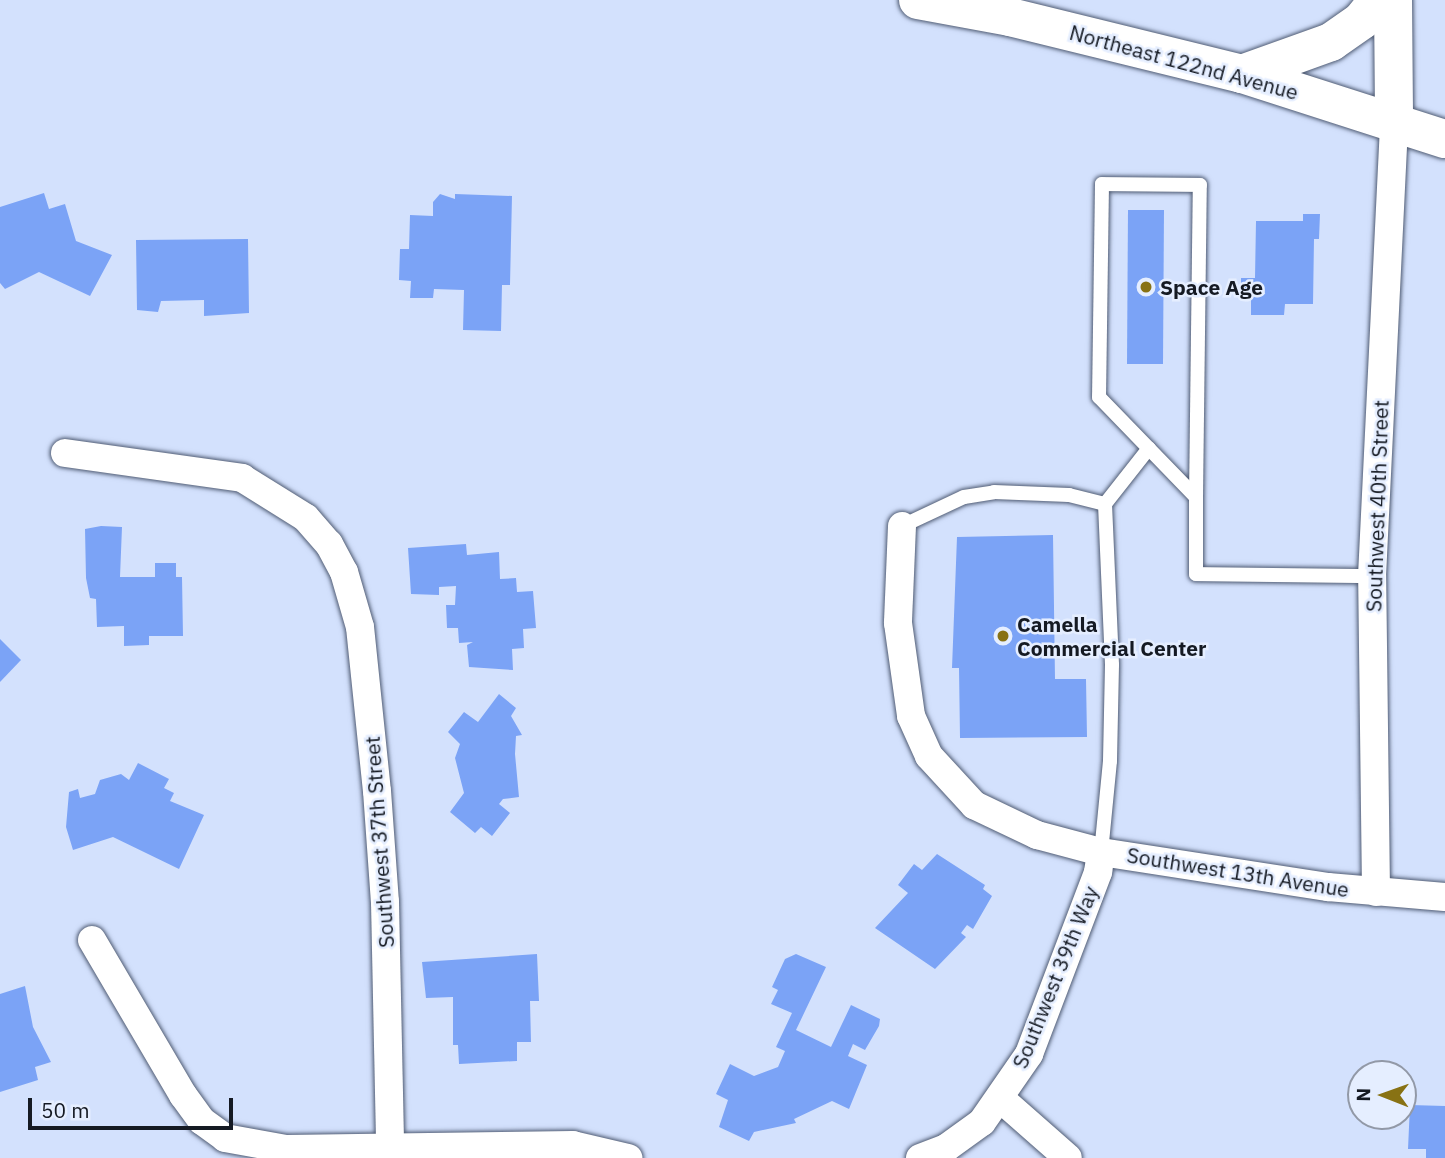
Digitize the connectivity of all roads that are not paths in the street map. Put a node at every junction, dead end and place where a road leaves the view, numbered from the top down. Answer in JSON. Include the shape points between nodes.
{"nodes":[{"id":1,"x":918,"y":0,"type":"edge"},
{"id":2,"x":1378,"y":0,"type":"edge"},
{"id":3,"x":1393,"y":0,"type":"edge"},
{"id":4,"x":1242,"y":74,"type":"junction"},
{"id":5,"x":1394,"y":120,"type":"junction"},
{"id":6,"x":1445,"y":139,"type":"edge"},
{"id":7,"x":1149,"y":448,"type":"junction"},
{"id":8,"x":65,"y":453,"type":"dead end"},
{"id":9,"x":1196,"y":497,"type":"junction"},
{"id":10,"x":1105,"y":504,"type":"junction"},
{"id":11,"x":902,"y":526,"type":"joint"},
{"id":12,"x":1372,"y":576,"type":"junction"},
{"id":13,"x":1101,"y":852,"type":"junction"},
{"id":14,"x":1376,"y":892,"type":"junction"},
{"id":15,"x":1445,"y":897,"type":"edge"},
{"id":16,"x":92,"y":940,"type":"dead end"},
{"id":17,"x":1001,"y":1099,"type":"junction"},
{"id":18,"x":390,"y":1147,"type":"junction"},
{"id":19,"x":628,"y":1158,"type":"edge"},
{"id":20,"x":920,"y":1158,"type":"edge"},
{"id":21,"x":1068,"y":1158,"type":"edge"}],
"edges":[{"from":1,"to":4,"type":"main road","name":"Northeast 122nd Avenue","via":[[1022,20]]},
{"from":2,"to":4,"type":"main road","via":[[1342,37]]},
{"from":3,"to":5,"type":"main road"},
{"from":4,"to":5,"type":"main road","name":"Northeast 122nd Avenue"},
{"from":5,"to":6,"type":"main road","name":"Northeast 122nd Avenue"},
{"from":5,"to":12,"type":"street","name":"Southwest 40th Street"},
{"from":7,"to":9,"type":"lane"},
{"from":7,"to":9,"type":"lane","via":[[1099,397],[1102,184],[1200,185]]},
{"from":7,"to":10,"type":"lane"},
{"from":8,"to":18,"type":"street","name":"Southwest 37th Street","via":[[242,478],[296,511],[329,544],[344,572],[360,627],[368,687],[385,902]]},
{"from":9,"to":12,"type":"lane","via":[[1196,574]]},
{"from":10,"to":11,"type":"lane","via":[[1069,495],[994,492],[964,497]]},
{"from":10,"to":13,"type":"lane","via":[[1112,666],[1110,761]]},
{"from":11,"to":13,"type":"street","name":"Southwest 13th Avenue","via":[[897,577],[902,671],[911,716],[929,756],[974,805],[1037,835]]},
{"from":12,"to":14,"type":"street","name":"Southwest 40th Street"},
{"from":13,"to":14,"type":"street","name":"Southwest 13th Avenue"},
{"from":13,"to":17,"type":"street","name":"Southwest 39th Way","via":[[1098,872],[1029,1054]]},
{"from":14,"to":15,"type":"street","name":"Southwest 13th Avenue"},
{"from":16,"to":18,"type":"street","via":[[183,1095],[202,1121],[225,1139],[286,1149]]},
{"from":17,"to":20,"type":"street","name":"Southwest 39th Way","via":[[982,1122],[946,1147]]},
{"from":17,"to":21,"type":"street"},
{"from":18,"to":19,"type":"street","via":[[559,1145]]}]}
